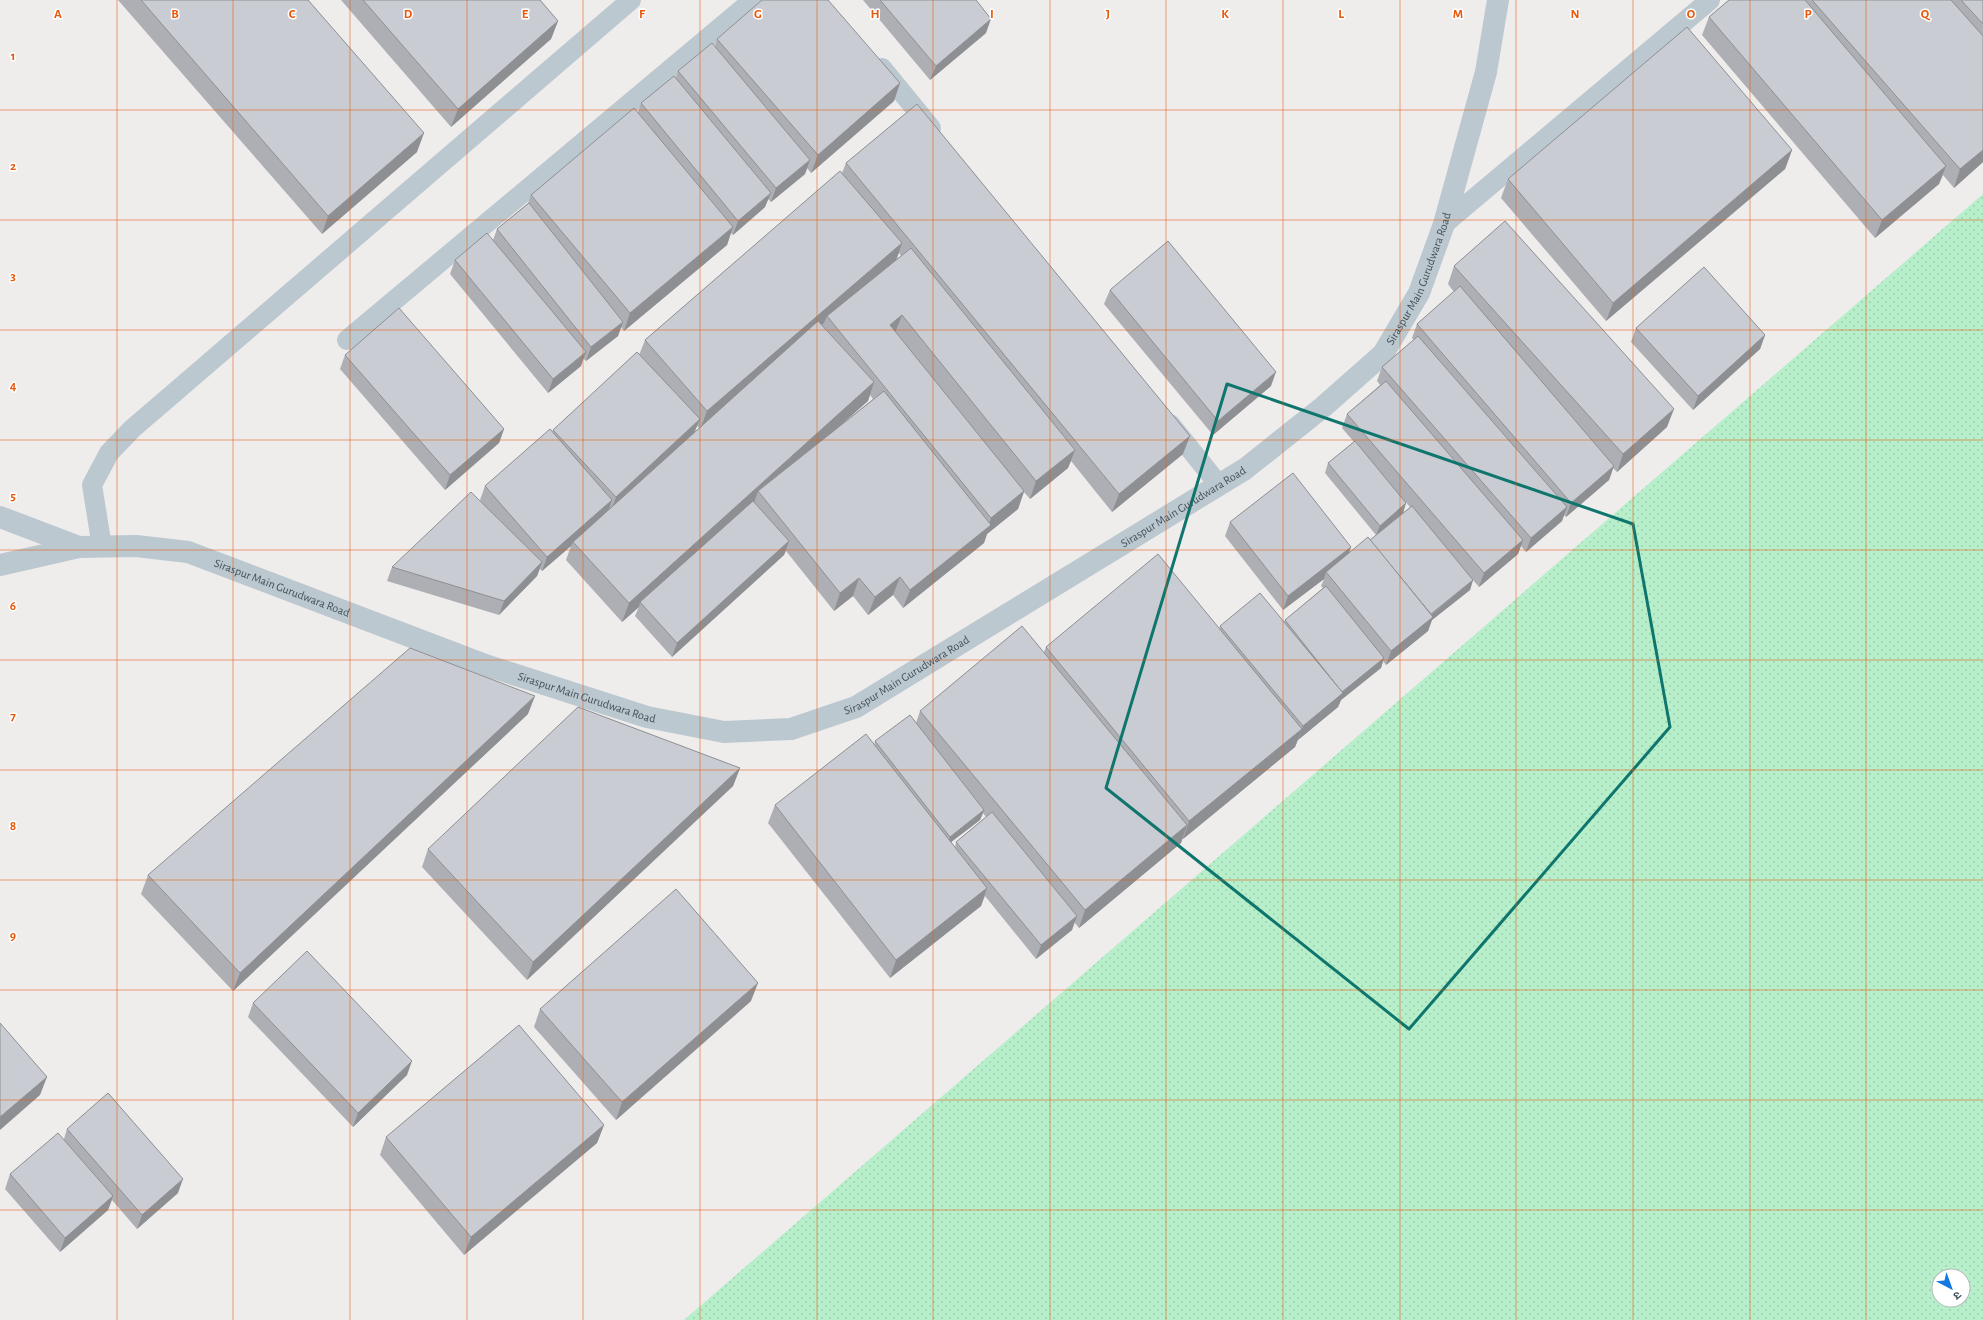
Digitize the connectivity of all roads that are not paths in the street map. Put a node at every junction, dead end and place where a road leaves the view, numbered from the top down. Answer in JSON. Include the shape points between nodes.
{"nodes":[{"id":1,"x":631,"y":0,"type":"edge"},
{"id":2,"x":753,"y":0,"type":"edge"},
{"id":3,"x":1498,"y":0,"type":"edge"},
{"id":4,"x":1710,"y":0,"type":"edge"},
{"id":5,"x":872,"y":56,"type":"edge"},
{"id":6,"x":942,"y":143,"type":"edge"},
{"id":7,"x":1444,"y":224,"type":"junction"},
{"id":8,"x":347,"y":340,"type":"dead end"},
{"id":9,"x":1159,"y":410,"type":"edge"},
{"id":10,"x":1219,"y":484,"type":"junction"},
{"id":11,"x":0,"y":517,"type":"edge"},
{"id":12,"x":79,"y":547,"type":"junction"},
{"id":13,"x":102,"y":547,"type":"junction"},
{"id":14,"x":0,"y":565,"type":"edge"}],
"edges":[{"from":1,"to":13,"type":"lane","via":[[132,429],[109,453],[92,485]]},
{"from":2,"to":8,"type":"lane"},
{"from":3,"to":7,"type":"street","name":"Siraspur Main Gurudwara Road","via":[[1486,72]]},
{"from":4,"to":7,"type":"lane"},
{"from":5,"to":6,"type":"lane"},
{"from":7,"to":10,"type":"street","name":"Siraspur Main Gurudwara Road","via":[[1419,293],[1383,354],[1317,412],[1245,469]]},
{"from":9,"to":10,"type":"lane"},
{"from":10,"to":13,"type":"street","name":"Siraspur Main Gurudwara Road","via":[[856,707],[791,729],[724,732],[647,717],[488,666],[188,552],[136,546]]},
{"from":11,"to":12,"type":"street"},
{"from":12,"to":13,"type":"street","name":"Siraspur Main Gurudwara Road"},
{"from":12,"to":14,"type":"street","name":"Siraspur Main Gurudwara Road"}]}
